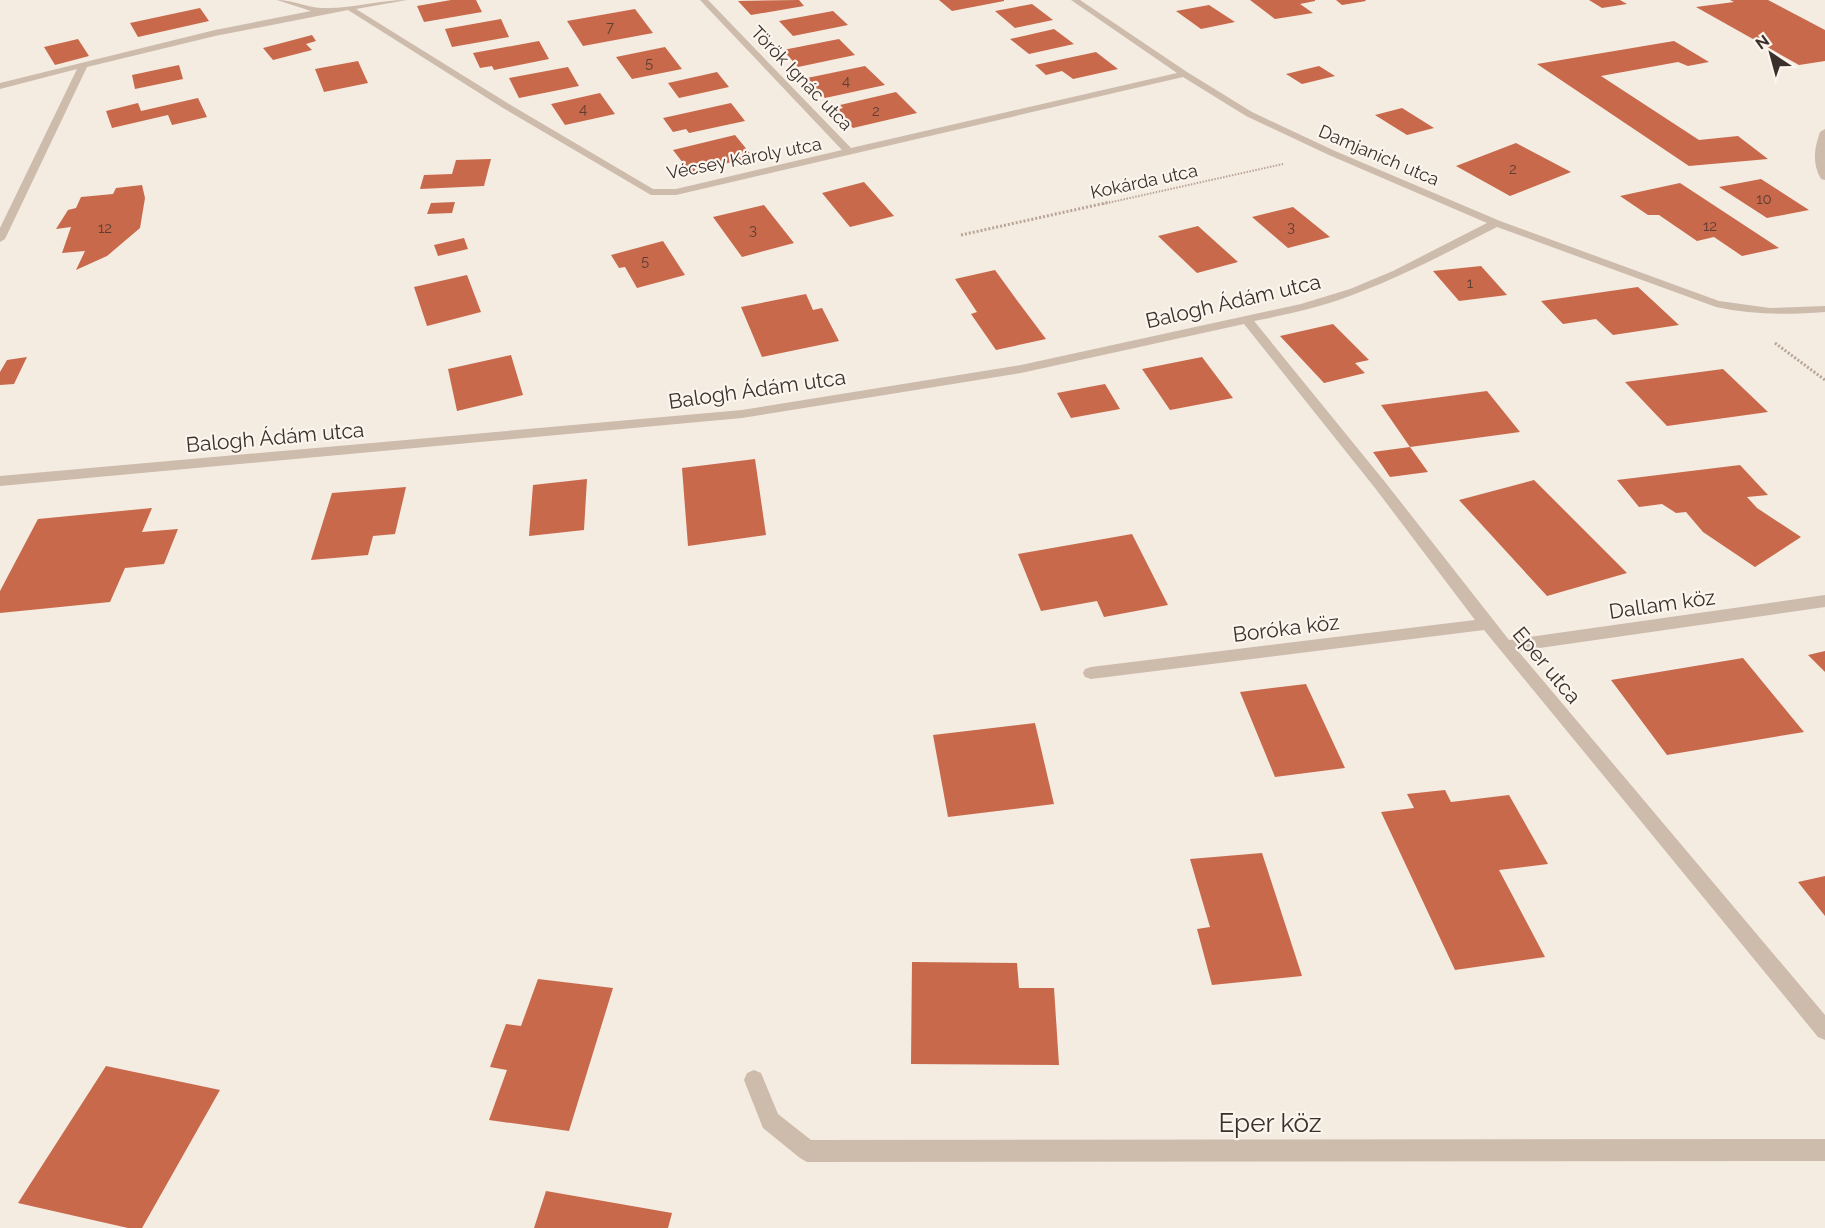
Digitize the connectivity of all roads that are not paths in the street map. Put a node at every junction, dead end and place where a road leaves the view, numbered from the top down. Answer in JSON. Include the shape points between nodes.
{"nodes":[{"id":1,"x":281,"y":0,"type":"edge"},
{"id":2,"x":403,"y":0,"type":"edge"},
{"id":3,"x":704,"y":0,"type":"edge"},
{"id":4,"x":1075,"y":0,"type":"edge"},
{"id":5,"x":351,"y":9,"type":"junction"},
{"id":6,"x":321,"y":11,"type":"junction"},
{"id":7,"x":83,"y":65,"type":"junction"},
{"id":8,"x":1184,"y":74,"type":"junction"},
{"id":9,"x":0,"y":86,"type":"edge"},
{"id":10,"x":1825,"y":132,"type":"edge"},
{"id":11,"x":850,"y":153,"type":"junction"},
{"id":12,"x":1825,"y":177,"type":"edge"},
{"id":13,"x":1496,"y":223,"type":"junction"},
{"id":14,"x":0,"y":239,"type":"edge"},
{"id":15,"x":1825,"y":309,"type":"edge"},
{"id":16,"x":1246,"y":320,"type":"junction"},
{"id":17,"x":0,"y":481,"type":"edge"},
{"id":18,"x":1825,"y":602,"type":"edge"},
{"id":19,"x":1487,"y":624,"type":"junction"},
{"id":20,"x":1505,"y":647,"type":"junction"},
{"id":21,"x":1091,"y":673,"type":"dead end"},
{"id":22,"x":1825,"y":1030,"type":"edge"},
{"id":23,"x":754,"y":1080,"type":"dead end"},
{"id":24,"x":1825,"y":1150,"type":"edge"}],
"edges":[{"from":1,"to":6,"type":"street"},
{"from":2,"to":5,"type":"street"},
{"from":3,"to":11,"type":"street","name":"Török Ignác utca"},
{"from":4,"to":8,"type":"street","name":"Damjanich utca"},
{"from":5,"to":6,"type":"street"},
{"from":5,"to":11,"type":"street","name":"Vécsey Károly utca","via":[[651,192],[676,192]]},
{"from":6,"to":7,"type":"street"},
{"from":7,"to":9,"type":"street"},
{"from":7,"to":14,"type":"street"},
{"from":8,"to":11,"type":"street","name":"Vécsey Károly utca"},
{"from":8,"to":13,"type":"street","name":"Damjanich utca","via":[[1249,114]]},
{"from":10,"to":12,"type":"street","via":[[1817,151]]},
{"from":13,"to":15,"type":"street","name":"Damjanich utca","via":[[1737,309]]},
{"from":13,"to":16,"type":"street","name":"Balogh Ádám utca","via":[[1354,291]]},
{"from":16,"to":17,"type":"street","name":"Balogh Ádám utca","via":[[1021,369],[742,414]]},
{"from":16,"to":19,"type":"street","name":"Eper utca"},
{"from":18,"to":20,"type":"street","name":"Dallam köz"},
{"from":19,"to":20,"type":"street","name":"Eper utca"},
{"from":19,"to":21,"type":"street","name":"Boróka köz"},
{"from":20,"to":22,"type":"street","name":"Eper utca"},
{"from":23,"to":24,"type":"street","name":"Eper köz","via":[[770,1121],[807,1151]]}]}
